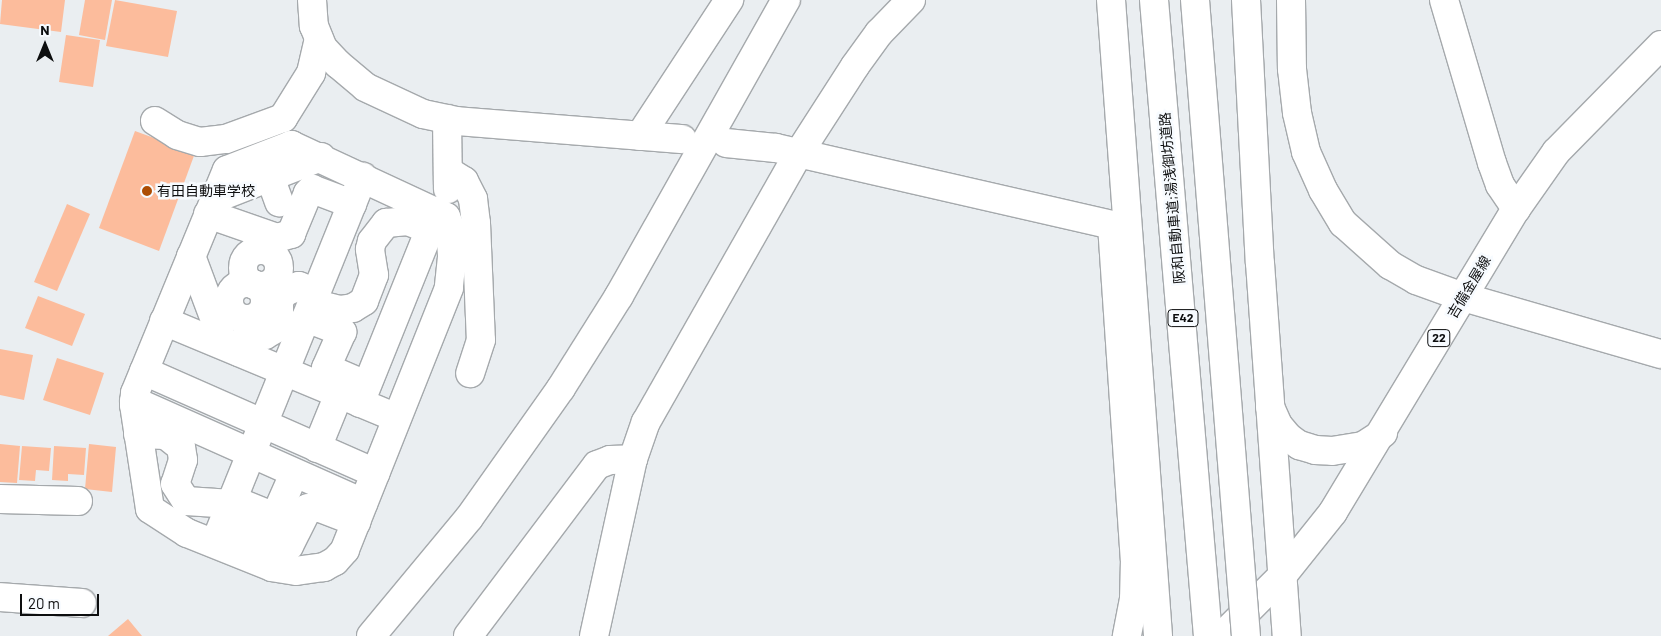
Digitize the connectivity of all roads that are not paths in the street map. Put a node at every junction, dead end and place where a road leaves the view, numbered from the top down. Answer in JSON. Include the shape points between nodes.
{"nodes":[{"id":1,"x":312,"y":0,"type":"edge"},
{"id":2,"x":729,"y":0,"type":"edge"},
{"id":3,"x":911,"y":0,"type":"edge"},
{"id":4,"x":1111,"y":0,"type":"edge"},
{"id":5,"x":1154,"y":0,"type":"edge"},
{"id":6,"x":1195,"y":0,"type":"edge"},
{"id":7,"x":1246,"y":0,"type":"edge"},
{"id":8,"x":1444,"y":0,"type":"edge"},
{"id":9,"x":1291,"y":3,"type":"edge"},
{"id":10,"x":784,"y":7,"type":"edge"},
{"id":11,"x":319,"y":38,"type":"junction"},
{"id":12,"x":1661,"y":45,"type":"edge"},
{"id":13,"x":447,"y":119,"type":"junction"},
{"id":14,"x":155,"y":121,"type":"dead end"},
{"id":15,"x":640,"y":136,"type":"junction"},
{"id":16,"x":682,"y":139,"type":"dead end"},
{"id":17,"x":726,"y":143,"type":"dead end"},
{"id":18,"x":799,"y":153,"type":"junction"},
{"id":19,"x":321,"y":157,"type":"junction"},
{"id":20,"x":448,"y":171,"type":"junction"},
{"id":21,"x":363,"y":177,"type":"junction"},
{"id":22,"x":352,"y":204,"type":"junction"},
{"id":23,"x":211,"y":206,"type":"junction"},
{"id":24,"x":1516,"y":209,"type":"junction"},
{"id":25,"x":439,"y":221,"type":"junction"},
{"id":26,"x":191,"y":256,"type":"junction"},
{"id":27,"x":1463,"y":297,"type":"junction"},
{"id":28,"x":314,"y":299,"type":"junction"},
{"id":29,"x":164,"y":321,"type":"junction"},
{"id":30,"x":232,"y":350,"type":"junction"},
{"id":31,"x":1661,"y":354,"type":"edge"},
{"id":32,"x":144,"y":371,"type":"junction"},
{"id":33,"x":285,"y":372,"type":"junction"},
{"id":34,"x":470,"y":373,"type":"dead end"},
{"id":35,"x":355,"y":394,"type":"junction"},
{"id":36,"x":134,"y":401,"type":"junction"},
{"id":37,"x":1269,"y":404,"type":"junction"},
{"id":38,"x":397,"y":418,"type":"junction"},
{"id":39,"x":264,"y":424,"type":"junction"},
{"id":40,"x":138,"y":434,"type":"junction"},
{"id":41,"x":1383,"y":434,"type":"junction"},
{"id":42,"x":317,"y":448,"type":"junction"},
{"id":43,"x":252,"y":454,"type":"junction"},
{"id":44,"x":633,"y":459,"type":"junction"},
{"id":45,"x":375,"y":473,"type":"junction"},
{"id":46,"x":294,"y":474,"type":"junction"},
{"id":47,"x":0,"y":499,"type":"edge"},
{"id":48,"x":78,"y":501,"type":"dead end"},
{"id":49,"x":359,"y":513,"type":"junction"},
{"id":50,"x":226,"y":517,"type":"junction"},
{"id":51,"x":1282,"y":576,"type":"junction"},
{"id":52,"x":0,"y":596,"type":"edge"},
{"id":53,"x":82,"y":603,"type":"dead end"},
{"id":54,"x":371,"y":636,"type":"edge"},
{"id":55,"x":468,"y":636,"type":"edge"},
{"id":56,"x":594,"y":636,"type":"edge"},
{"id":57,"x":1127,"y":636,"type":"edge"},
{"id":58,"x":1158,"y":636,"type":"edge"},
{"id":59,"x":1208,"y":636,"type":"edge"},
{"id":60,"x":1222,"y":636,"type":"edge"},
{"id":61,"x":1246,"y":636,"type":"edge"},
{"id":62,"x":1286,"y":636,"type":"edge"}],
"edges":[{"from":1,"to":11,"type":"main road","via":[[314,26]]},
{"from":2,"to":15,"type":"main road"},
{"from":3,"to":18,"type":"main road","via":[[879,33],[854,66]]},
{"from":4,"to":58,"type":"main road","via":[[1142,383]]},
{"from":5,"to":59,"type":"main road","name":"阪和自動車道;湯浅御坊道路","number":"E42"},
{"from":6,"to":61,"type":"main road","bridge":true},
{"from":7,"to":37,"type":"main road"},
{"from":8,"to":24,"type":"main road","via":[[1497,178]]},
{"from":9,"to":27,"type":"main road","via":[[1292,69],[1297,113],[1306,152],[1323,190],[1343,223],[1390,265],[1416,280]]},
{"from":10,"to":54,"type":"main road","via":[[619,296],[561,388],[469,518]]},
{"from":11,"to":13,"type":"main road","via":[[338,64],[365,87],[398,105]]},
{"from":11,"to":14,"type":"main road","via":[[311,73],[283,118],[226,139],[200,142],[177,135]]},
{"from":12,"to":24,"type":"main road","name":"吉備金屋線","number":"22","via":[[1556,152]]},
{"from":13,"to":15,"type":"main road"},
{"from":13,"to":20,"type":"main road"},
{"from":15,"to":16,"type":"main road"},
{"from":17,"to":18,"type":"main road"},
{"from":18,"to":44,"type":"main road","via":[[666,385],[646,422]]},
{"from":18,"to":57,"type":"main road","via":[[1112,225],[1135,559],[1134,599]]},
{"from":19,"to":21,"type":"main road"},
{"from":19,"to":23,"type":"main road","via":[[274,190]]},
{"from":19,"to":23,"type":"main road","via":[[290,145],[235,165],[227,170]]},
{"from":20,"to":25,"type":"main road"},
{"from":20,"to":34,"type":"main road","via":[[464,181],[473,199],[476,223],[481,340]]},
{"from":21,"to":22,"type":"main road"},
{"from":21,"to":25,"type":"main road"},
{"from":22,"to":23,"type":"main road","via":[[312,189],[291,234],[278,238]]},
{"from":22,"to":28,"type":"main road"},
{"from":23,"to":26,"type":"main road"},
{"from":24,"to":27,"type":"main road","name":"吉備金屋線","number":"22"},
{"from":25,"to":28,"type":"main road","via":[[386,223],[376,233],[370,249],[374,275],[364,301],[353,308],[340,310]]},
{"from":25,"to":35,"type":"main road"},
{"from":25,"to":38,"type":"main road","via":[[452,257],[448,288]]},
{"from":26,"to":29,"type":"main road"},
{"from":26,"to":30,"type":"main road"},
{"from":27,"to":31,"type":"main road"},
{"from":27,"to":41,"type":"main road","name":"吉備金屋線","number":"22"},
{"from":28,"to":30,"type":"main road","via":[[298,286],[283,293],[279,302],[279,327],[266,335],[250,336]]},
{"from":28,"to":30,"type":"main road","via":[[293,268],[279,268],[275,257],[266,251],[248,254],[243,271],[264,297],[261,313],[246,320],[234,315],[236,325]]},
{"from":28,"to":33,"type":"main road"},
{"from":28,"to":35,"type":"main road","via":[[342,332],[326,368]]},
{"from":29,"to":30,"type":"main road"},
{"from":29,"to":32,"type":"main road"},
{"from":30,"to":33,"type":"main road"},
{"from":32,"to":36,"type":"main road"},
{"from":32,"to":39,"type":"main road"},
{"from":33,"to":35,"type":"main road"},
{"from":33,"to":39,"type":"main road"},
{"from":35,"to":38,"type":"main road"},
{"from":35,"to":42,"type":"main road"},
{"from":36,"to":40,"type":"main road"},
{"from":36,"to":43,"type":"main road"},
{"from":37,"to":41,"type":"main road","via":[[1278,425],[1288,437],[1316,450],[1363,446]]},
{"from":37,"to":51,"type":"main road"},
{"from":38,"to":45,"type":"main road"},
{"from":39,"to":42,"type":"main road"},
{"from":39,"to":43,"type":"main road"},
{"from":40,"to":50,"type":"main road","via":[[166,435],[181,447],[183,460],[175,484],[186,501]]},
{"from":40,"to":50,"type":"main road","via":[[150,509],[171,525]]},
{"from":41,"to":51,"type":"main road","name":"吉備金屋線","number":"22","via":[[1333,512]]},
{"from":42,"to":45,"type":"main road"},
{"from":43,"to":46,"type":"main road"},
{"from":43,"to":50,"type":"main road"},
{"from":44,"to":55,"type":"main road","via":[[610,460],[597,465]]},
{"from":44,"to":56,"type":"main road"},
{"from":45,"to":49,"type":"main road"},
{"from":46,"to":49,"type":"main road"},
{"from":46,"to":50,"type":"main road","via":[[275,517]]},
{"from":47,"to":48,"type":"main road"},
{"from":49,"to":50,"type":"main road","via":[[308,508],[289,546]]},
{"from":49,"to":50,"type":"main road","via":[[341,556],[317,569],[282,569]]},
{"from":51,"to":60,"type":"main road","name":"吉備金屋線","number":"22"},
{"from":51,"to":62,"type":"main road"},
{"from":52,"to":53,"type":"main road"}]}
